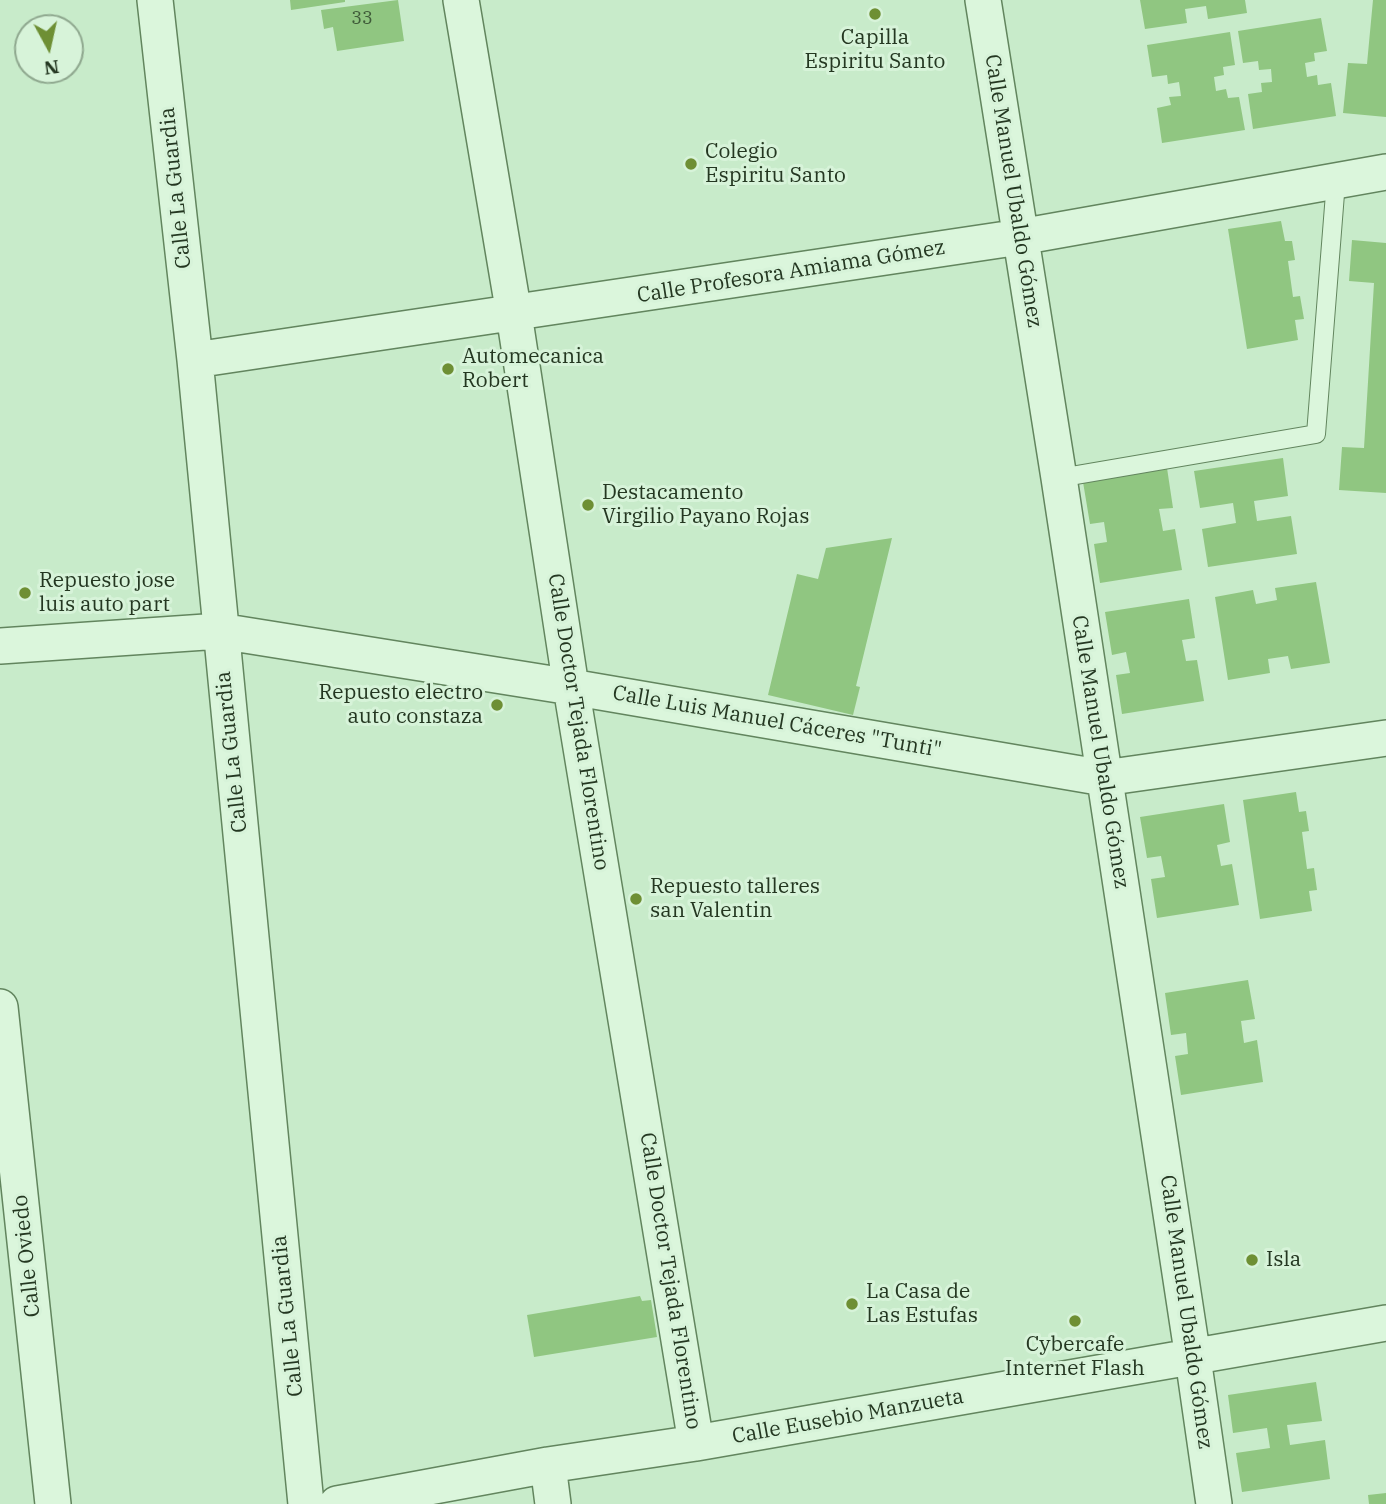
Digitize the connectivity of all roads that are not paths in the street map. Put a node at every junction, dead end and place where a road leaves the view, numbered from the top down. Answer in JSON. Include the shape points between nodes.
{"nodes":[{"id":1,"x":155,"y":0,"type":"edge"},
{"id":2,"x":461,"y":0,"type":"edge"},
{"id":3,"x":983,"y":0,"type":"edge"},
{"id":4,"x":1386,"y":172,"type":"edge"},
{"id":5,"x":1336,"y":181,"type":"junction"},
{"id":6,"x":1020,"y":237,"type":"junction"},
{"id":7,"x":514,"y":314,"type":"junction"},
{"id":8,"x":194,"y":360,"type":"junction"},
{"id":9,"x":1059,"y":478,"type":"junction"},
{"id":10,"x":220,"y":631,"type":"junction"},
{"id":11,"x":0,"y":646,"type":"edge"},
{"id":12,"x":571,"y":687,"type":"junction"},
{"id":13,"x":1386,"y":738,"type":"edge"},
{"id":14,"x":1104,"y":779,"type":"junction"},
{"id":15,"x":0,"y":1007,"type":"edge"},
{"id":16,"x":1386,"y":1323,"type":"edge"},
{"id":17,"x":1194,"y":1358,"type":"junction"},
{"id":18,"x":696,"y":1443,"type":"junction"},
{"id":19,"x":548,"y":1465,"type":"junction"},
{"id":20,"x":53,"y":1504,"type":"edge"},
{"id":21,"x":306,"y":1504,"type":"edge"},
{"id":22,"x":337,"y":1504,"type":"edge"},
{"id":23,"x":553,"y":1504,"type":"edge"},
{"id":24,"x":1214,"y":1504,"type":"edge"}],
"edges":[{"from":1,"to":8,"type":"street","name":"Calle La Guardia"},
{"from":2,"to":7,"type":"street","name":"Calle Doctor Tejada Florentino"},
{"from":3,"to":6,"type":"street","name":"Calle Manuel Ubaldo Gómez"},
{"from":4,"to":5,"type":"street","name":"Calle Profesora Amiama Gómez"},
{"from":5,"to":6,"type":"street","name":"Calle Profesora Amiama Gómez"},
{"from":5,"to":9,"type":"lane","via":[[1316,434]]},
{"from":6,"to":7,"type":"street","name":"Calle Profesora Amiama Gómez"},
{"from":6,"to":9,"type":"street","name":"Calle Manuel Ubaldo Gómez"},
{"from":7,"to":8,"type":"street","name":"Calle Profesora Amiama Gómez"},
{"from":7,"to":12,"type":"street","name":"Calle Doctor Tejada Florentino"},
{"from":8,"to":10,"type":"street","name":"Calle La Guardia"},
{"from":9,"to":14,"type":"street","name":"Calle Manuel Ubaldo Gómez"},
{"from":10,"to":11,"type":"street","name":"Calle Luis Manuel Cáceres \"Tunti\""},
{"from":10,"to":12,"type":"street","name":"Calle Luis Manuel Cáceres \"Tunti\""},
{"from":10,"to":21,"type":"street","name":"Calle La Guardia"},
{"from":12,"to":14,"type":"street","name":"Calle Luis Manuel Cáceres \"Tunti\""},
{"from":12,"to":18,"type":"street","name":"Calle Doctor Tejada Florentino"},
{"from":13,"to":14,"type":"street","name":"Calle Luis Manuel Cáceres \"Tunti\""},
{"from":14,"to":17,"type":"street","name":"Calle Manuel Ubaldo Gómez"},
{"from":15,"to":20,"type":"street","name":"Calle Oviedo"},
{"from":16,"to":17,"type":"street","name":"Calle Eusebio Manzueta"},
{"from":17,"to":18,"type":"street","name":"Calle Eusebio Manzueta"},
{"from":17,"to":24,"type":"street","name":"Calle Manuel Ubaldo Gómez"},
{"from":18,"to":19,"type":"street","name":"Calle Eusebio Manzueta"},
{"from":19,"to":22,"type":"street","name":"Calle Eusebio Manzueta"},
{"from":19,"to":23,"type":"street"}]}
